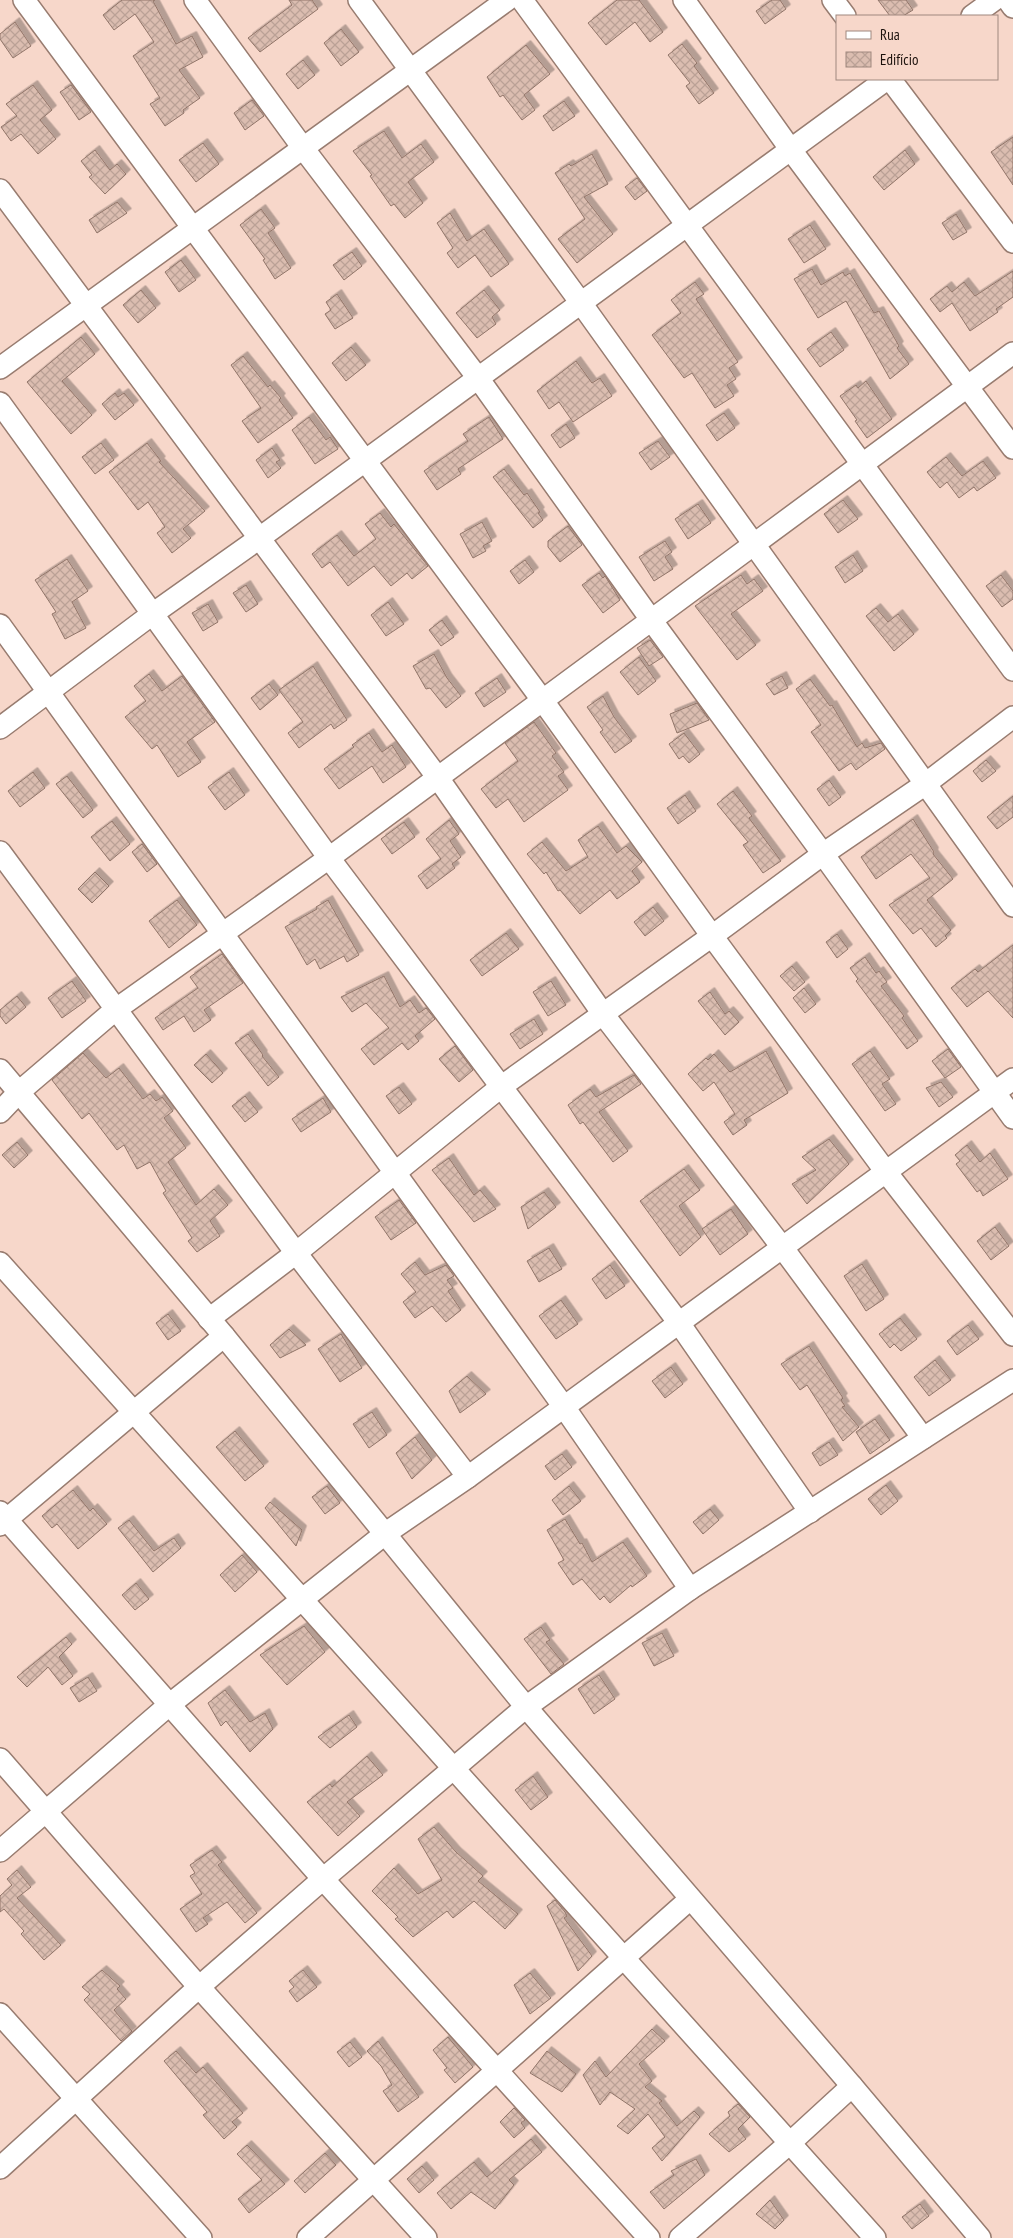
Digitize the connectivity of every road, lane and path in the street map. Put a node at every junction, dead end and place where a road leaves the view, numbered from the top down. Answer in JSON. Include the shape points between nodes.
{"nodes":[{"id":1,"x":24,"y":0,"type":"edge"},
{"id":2,"x":195,"y":0,"type":"edge"},
{"id":3,"x":359,"y":0,"type":"edge"},
{"id":4,"x":507,"y":0,"type":"edge"},
{"id":5,"x":522,"y":0,"type":"edge"},
{"id":6,"x":684,"y":0,"type":"edge"},
{"id":7,"x":833,"y":0,"type":"edge"},
{"id":8,"x":994,"y":0,"type":"edge"},
{"id":9,"x":1008,"y":0,"type":"edge"},
{"id":10,"x":1013,"y":7,"type":"edge"},
{"id":11,"x":844,"y":15,"type":"edge"},
{"id":12,"x":973,"y":15,"type":"edge"},
{"id":13,"x":410,"y":70,"type":"junction"},
{"id":14,"x":888,"y":80,"type":"edge"},
{"id":15,"x":890,"y":80,"type":"edge"},
{"id":16,"x":303,"y":148,"type":"junction"},
{"id":17,"x":791,"y":150,"type":"junction"},
{"id":18,"x":0,"y":190,"type":"edge"},
{"id":19,"x":688,"y":224,"type":"junction"},
{"id":20,"x":194,"y":228,"type":"junction"},
{"id":21,"x":1013,"y":242,"type":"edge"},
{"id":22,"x":581,"y":303,"type":"junction"},
{"id":23,"x":87,"y":305,"type":"junction"},
{"id":24,"x":1013,"y":352,"type":"edge"},
{"id":25,"x":0,"y":368,"type":"edge"},
{"id":26,"x":478,"y":378,"type":"junction"},
{"id":27,"x":967,"y":388,"type":"junction"},
{"id":28,"x":0,"y":403,"type":"edge"},
{"id":29,"x":1013,"y":448,"type":"edge"},
{"id":30,"x":364,"y":462,"type":"junction"},
{"id":31,"x":863,"y":462,"type":"junction"},
{"id":32,"x":261,"y":537,"type":"junction"},
{"id":33,"x":754,"y":543,"type":"junction"},
{"id":34,"x":151,"y":615,"type":"junction"},
{"id":35,"x":652,"y":621,"type":"junction"},
{"id":36,"x":0,"y":625,"type":"edge"},
{"id":37,"x":1013,"y":670,"type":"edge"},
{"id":38,"x":48,"y":693,"type":"junction"},
{"id":39,"x":543,"y":701,"type":"junction"},
{"id":40,"x":1013,"y":717,"type":"edge"},
{"id":41,"x":0,"y":728,"type":"edge"},
{"id":42,"x":438,"y":778,"type":"junction"},
{"id":43,"x":924,"y":785,"type":"junction"},
{"id":44,"x":0,"y":852,"type":"edge"},
{"id":45,"x":823,"y":854,"type":"junction"},
{"id":46,"x":329,"y":858,"type":"junction"},
{"id":47,"x":1013,"y":906,"type":"edge"},
{"id":48,"x":223,"y":933,"type":"junction"},
{"id":49,"x":712,"y":936,"type":"junction"},
{"id":50,"x":115,"y":1010,"type":"junction"},
{"id":51,"x":604,"y":1014,"type":"junction"},
{"id":52,"x":0,"y":1070,"type":"edge"},
{"id":53,"x":1013,"y":1079,"type":"edge"},
{"id":54,"x":502,"y":1086,"type":"junction"},
{"id":55,"x":19,"y":1092,"type":"junction"},
{"id":56,"x":994,"y":1092,"type":"junction"},
{"id":57,"x":0,"y":1112,"type":"edge"},
{"id":58,"x":1013,"y":1118,"type":"edge"},
{"id":59,"x":886,"y":1172,"type":"junction"},
{"id":60,"x":395,"y":1173,"type":"junction"},
{"id":61,"x":782,"y":1247,"type":"junction"},
{"id":62,"x":296,"y":1253,"type":"junction"},
{"id":63,"x":0,"y":1263,"type":"edge"},
{"id":64,"x":209,"y":1319,"type":"junction"},
{"id":65,"x":679,"y":1323,"type":"junction"},
{"id":66,"x":1013,"y":1335,"type":"edge"},
{"id":67,"x":224,"y":1336,"type":"junction"},
{"id":68,"x":1013,"y":1380,"type":"edge"},
{"id":69,"x":564,"y":1407,"type":"junction"},
{"id":70,"x":135,"y":1413,"type":"junction"},
{"id":71,"x":923,"y":1438,"type":"junction"},
{"id":72,"x":468,"y":1477,"type":"junction"},
{"id":73,"x":810,"y":1512,"type":"junction"},
{"id":74,"x":2,"y":1518,"type":"edge"},
{"id":75,"x":386,"y":1533,"type":"junction"},
{"id":76,"x":690,"y":1590,"type":"junction"},
{"id":77,"x":303,"y":1600,"type":"junction"},
{"id":78,"x":168,"y":1705,"type":"junction"},
{"id":79,"x":526,"y":1708,"type":"junction"},
{"id":80,"x":0,"y":1760,"type":"edge"},
{"id":81,"x":454,"y":1768,"type":"junction"},
{"id":82,"x":46,"y":1811,"type":"junction"},
{"id":83,"x":0,"y":1850,"type":"edge"},
{"id":84,"x":323,"y":1879,"type":"junction"},
{"id":85,"x":690,"y":1899,"type":"junction"},
{"id":86,"x":625,"y":1958,"type":"junction"},
{"id":87,"x":199,"y":1987,"type":"junction"},
{"id":88,"x":0,"y":2014,"type":"edge"},
{"id":89,"x":495,"y":2070,"type":"junction"},
{"id":90,"x":852,"y":2086,"type":"junction"},
{"id":91,"x":77,"y":2098,"type":"junction"},
{"id":92,"x":791,"y":2142,"type":"junction"},
{"id":93,"x":0,"y":2168,"type":"edge"},
{"id":94,"x":372,"y":2179,"type":"junction"},
{"id":95,"x":201,"y":2238,"type":"edge"},
{"id":96,"x":308,"y":2238,"type":"edge"},
{"id":97,"x":426,"y":2238,"type":"edge"},
{"id":98,"x":648,"y":2238,"type":"edge"},
{"id":99,"x":680,"y":2238,"type":"edge"},
{"id":100,"x":875,"y":2238,"type":"edge"},
{"id":101,"x":980,"y":2238,"type":"edge"}],
"edges":[{"from":1,"to":20,"type":"street"},
{"from":2,"to":16,"type":"street"},
{"from":3,"to":13,"type":"street"},
{"from":4,"to":13,"type":"street"},
{"from":5,"to":19,"type":"street"},
{"from":6,"to":17,"type":"street"},
{"from":7,"to":11,"type":"street"},
{"from":8,"to":12,"type":"street"},
{"from":9,"to":10,"type":"street"},
{"from":13,"to":16,"type":"street"},
{"from":13,"to":22,"type":"street"},
{"from":14,"to":17,"type":"street"},
{"from":15,"to":21,"type":"street"},
{"from":16,"to":20,"type":"street"},
{"from":16,"to":26,"type":"street"},
{"from":17,"to":19,"type":"street"},
{"from":17,"to":27,"type":"street"},
{"from":18,"to":23,"type":"street"},
{"from":19,"to":22,"type":"street"},
{"from":19,"to":31,"type":"street"},
{"from":20,"to":23,"type":"street"},
{"from":20,"to":30,"type":"street"},
{"from":22,"to":26,"type":"street"},
{"from":22,"to":33,"type":"street"},
{"from":23,"to":25,"type":"street"},
{"from":23,"to":32,"type":"street"},
{"from":24,"to":27,"type":"street"},
{"from":26,"to":30,"type":"street"},
{"from":26,"to":35,"type":"street"},
{"from":27,"to":29,"type":"street"},
{"from":27,"to":31,"type":"street"},
{"from":28,"to":34,"type":"street"},
{"from":30,"to":32,"type":"street"},
{"from":30,"to":39,"type":"street"},
{"from":31,"to":33,"type":"street"},
{"from":31,"to":37,"type":"street"},
{"from":32,"to":34,"type":"street"},
{"from":32,"to":42,"type":"street"},
{"from":33,"to":35,"type":"street"},
{"from":33,"to":43,"type":"street"},
{"from":34,"to":38,"type":"street"},
{"from":34,"to":46,"type":"street"},
{"from":35,"to":39,"type":"street"},
{"from":35,"to":45,"type":"street"},
{"from":36,"to":38,"type":"street"},
{"from":38,"to":41,"type":"street"},
{"from":38,"to":48,"type":"street"},
{"from":39,"to":42,"type":"street"},
{"from":39,"to":49,"type":"street"},
{"from":40,"to":43,"type":"street"},
{"from":42,"to":46,"type":"street"},
{"from":42,"to":51,"type":"street"},
{"from":43,"to":45,"type":"street"},
{"from":43,"to":47,"type":"street"},
{"from":44,"to":50,"type":"street"},
{"from":45,"to":49,"type":"street"},
{"from":45,"to":56,"type":"street"},
{"from":46,"to":48,"type":"street"},
{"from":46,"to":54,"type":"street"},
{"from":48,"to":50,"type":"street"},
{"from":48,"to":60,"type":"street"},
{"from":49,"to":51,"type":"street"},
{"from":49,"to":59,"type":"street"},
{"from":50,"to":55,"type":"street"},
{"from":50,"to":62,"type":"street"},
{"from":51,"to":54,"type":"street"},
{"from":51,"to":61,"type":"street"},
{"from":52,"to":55,"type":"street"},
{"from":53,"to":56,"type":"street"},
{"from":54,"to":60,"type":"street"},
{"from":54,"to":65,"type":"street"},
{"from":55,"to":57,"type":"street"},
{"from":55,"to":64,"type":"street"},
{"from":56,"to":58,"type":"street"},
{"from":56,"to":59,"type":"street"},
{"from":59,"to":61,"type":"street"},
{"from":59,"to":66,"type":"street"},
{"from":60,"to":62,"type":"street"},
{"from":60,"to":69,"type":"street"},
{"from":61,"to":65,"type":"street"},
{"from":61,"to":71,"type":"street"},
{"from":62,"to":64,"type":"street"},
{"from":62,"to":72,"type":"street"},
{"from":63,"to":70,"type":"street"},
{"from":64,"to":67,"type":"street"},
{"from":65,"to":69,"type":"street"},
{"from":65,"to":73,"type":"street"},
{"from":67,"to":70,"type":"street"},
{"from":67,"to":75,"type":"street"},
{"from":68,"to":71,"type":"street"},
{"from":69,"to":72,"type":"street"},
{"from":69,"to":76,"type":"street"},
{"from":70,"to":74,"type":"street"},
{"from":70,"to":77,"type":"street"},
{"from":71,"to":73,"type":"street"},
{"from":72,"to":75,"type":"street"},
{"from":73,"to":76,"type":"street"},
{"from":74,"to":78,"type":"street"},
{"from":75,"to":77,"type":"street"},
{"from":75,"to":79,"type":"street"},
{"from":76,"to":79,"type":"street"},
{"from":77,"to":78,"type":"street"},
{"from":77,"to":81,"type":"street"},
{"from":78,"to":82,"type":"street"},
{"from":78,"to":84,"type":"street"},
{"from":79,"to":81,"type":"street"},
{"from":79,"to":85,"type":"street"},
{"from":80,"to":82,"type":"street"},
{"from":81,"to":84,"type":"street"},
{"from":81,"to":86,"type":"street"},
{"from":82,"to":83,"type":"street"},
{"from":82,"to":87,"type":"street"},
{"from":84,"to":87,"type":"street"},
{"from":84,"to":89,"type":"street"},
{"from":85,"to":86,"type":"street"},
{"from":85,"to":90,"type":"street"},
{"from":86,"to":89,"type":"street"},
{"from":86,"to":92,"type":"street"},
{"from":87,"to":91,"type":"street"},
{"from":87,"to":94,"type":"street"},
{"from":88,"to":91,"type":"street"},
{"from":89,"to":94,"type":"street"},
{"from":89,"to":98,"type":"street"},
{"from":90,"to":92,"type":"street"},
{"from":90,"to":101,"type":"street"},
{"from":91,"to":93,"type":"street"},
{"from":91,"to":95,"type":"street"},
{"from":92,"to":99,"type":"street"},
{"from":92,"to":100,"type":"street"},
{"from":94,"to":96,"type":"street"},
{"from":94,"to":97,"type":"street"}]}
